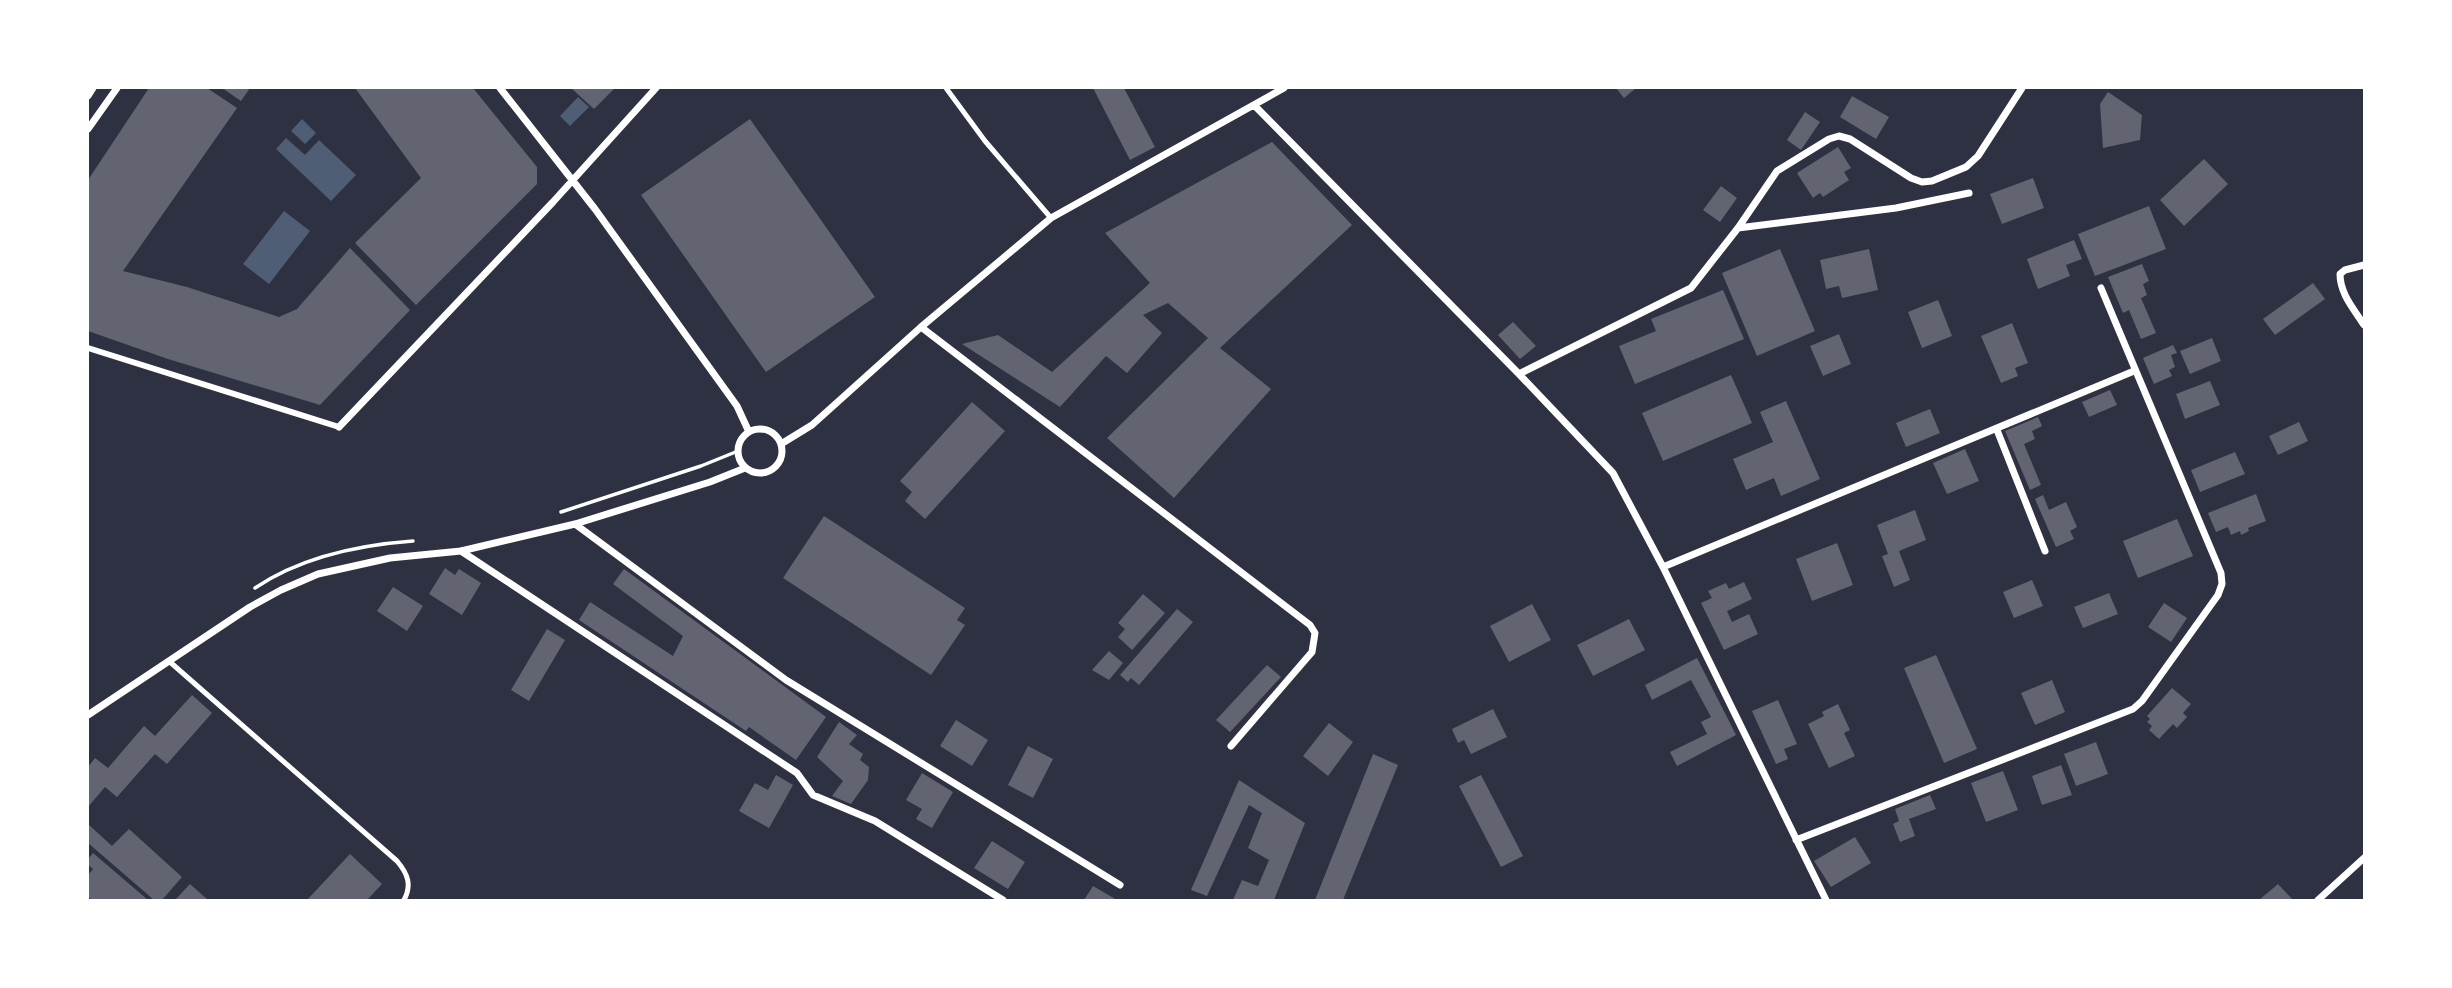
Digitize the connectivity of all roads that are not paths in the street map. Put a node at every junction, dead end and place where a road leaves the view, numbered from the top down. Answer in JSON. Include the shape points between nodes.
{"nodes":[{"id":1,"x":93,"y":88,"type":"edge"},
{"id":2,"x":117,"y":88,"type":"edge"},
{"id":3,"x":500,"y":88,"type":"edge"},
{"id":4,"x":656,"y":88,"type":"edge"},
{"id":5,"x":946,"y":88,"type":"edge"},
{"id":6,"x":1284,"y":88,"type":"edge"},
{"id":7,"x":2022,"y":88,"type":"edge"},
{"id":8,"x":88,"y":96,"type":"edge"},
{"id":9,"x":1254,"y":105,"type":"junction"},
{"id":10,"x":88,"y":129,"type":"edge"},
{"id":11,"x":572,"y":181,"type":"junction"},
{"id":12,"x":1969,"y":193,"type":"dead end"},
{"id":13,"x":1051,"y":218,"type":"junction"},
{"id":14,"x":1738,"y":228,"type":"junction"},
{"id":15,"x":2364,"y":265,"type":"edge"},
{"id":16,"x":2101,"y":289,"type":"dead end"},
{"id":17,"x":2364,"y":325,"type":"edge"},
{"id":18,"x":921,"y":327,"type":"junction"},
{"id":19,"x":88,"y":348,"type":"edge"},
{"id":20,"x":2134,"y":371,"type":"junction"},
{"id":21,"x":1519,"y":374,"type":"junction"},
{"id":22,"x":338,"y":428,"type":"joint"},
{"id":23,"x":1997,"y":430,"type":"junction"},
{"id":24,"x":749,"y":432,"type":"junction"},
{"id":25,"x":780,"y":444,"type":"junction"},
{"id":26,"x":745,"y":468,"type":"junction"},
{"id":27,"x":575,"y":524,"type":"junction"},
{"id":28,"x":461,"y":551,"type":"junction"},
{"id":29,"x":2045,"y":551,"type":"dead end"},
{"id":30,"x":1663,"y":567,"type":"junction"},
{"id":31,"x":170,"y":662,"type":"junction"},
{"id":32,"x":88,"y":715,"type":"edge"},
{"id":33,"x":1231,"y":746,"type":"dead end"},
{"id":34,"x":1796,"y":840,"type":"junction"},
{"id":35,"x":2364,"y":858,"type":"edge"},
{"id":36,"x":1120,"y":885,"type":"dead end"},
{"id":37,"x":404,"y":901,"type":"edge"},
{"id":38,"x":1003,"y":901,"type":"edge"},
{"id":39,"x":1826,"y":901,"type":"edge"},
{"id":40,"x":2318,"y":901,"type":"edge"}],
"edges":[{"from":1,"to":8,"type":"street"},
{"from":2,"to":10,"type":"street"},
{"from":3,"to":11,"type":"street"},
{"from":4,"to":11,"type":"street"},
{"from":5,"to":13,"type":"lane"},
{"from":6,"to":9,"type":"street"},
{"from":7,"to":14,"type":"street","via":[[1966,167],[1922,182],[1839,136],[1777,172]]},
{"from":9,"to":13,"type":"street"},
{"from":9,"to":21,"type":"street"},
{"from":11,"to":22,"type":"street"},
{"from":11,"to":24,"type":"street","via":[[737,406]]},
{"from":12,"to":14,"type":"street","via":[[1896,208]]},
{"from":13,"to":18,"type":"street"},
{"from":14,"to":21,"type":"street","via":[[1691,288]]},
{"from":15,"to":17,"type":"street","via":[[2340,274],[2344,294]]},
{"from":16,"to":20,"type":"street"},
{"from":18,"to":25,"type":"street","via":[[813,425]]},
{"from":18,"to":33,"type":"street","via":[[1310,625],[1315,634],[1312,652]]},
{"from":19,"to":22,"type":"street"},
{"from":20,"to":23,"type":"street"},
{"from":20,"to":34,"type":"street","via":[[2222,584],[2150,690],[2133,709]]},
{"from":21,"to":30,"type":"street","via":[[1613,473]]},
{"from":23,"to":29,"type":"street"},
{"from":23,"to":30,"type":"street"},
{"from":24,"to":25,"type":"street","via":[[764,430]]},
{"from":24,"to":26,"type":"street","via":[[738,451]]},
{"from":25,"to":26,"type":"street","via":[[780,458],[772,470],[759,473]]},
{"from":26,"to":27,"type":"street"},
{"from":27,"to":28,"type":"street"},
{"from":27,"to":36,"type":"street","via":[[786,680]]},
{"from":28,"to":31,"type":"street","via":[[390,558],[318,574],[250,607]]},
{"from":28,"to":38,"type":"street","via":[[797,773],[813,794],[875,821]]},
{"from":30,"to":34,"type":"street"},
{"from":31,"to":32,"type":"street"},
{"from":31,"to":37,"type":"lane","via":[[397,860],[409,881]]},
{"from":34,"to":39,"type":"street"},
{"from":35,"to":40,"type":"street"}]}
